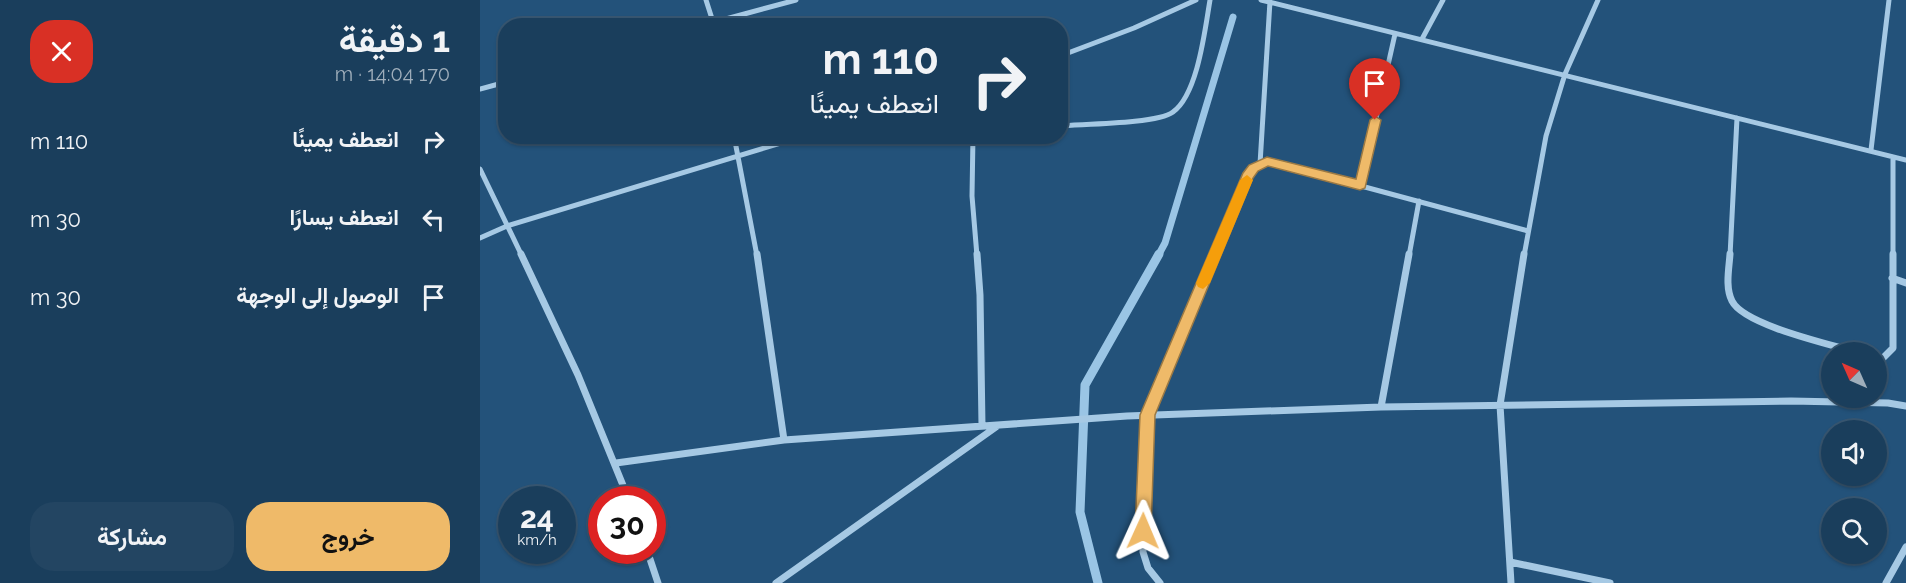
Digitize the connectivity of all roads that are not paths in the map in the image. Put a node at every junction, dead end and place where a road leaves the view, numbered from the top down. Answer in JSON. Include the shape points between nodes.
{"nodes":[{"id":1,"x":706,"y":0,"type":"edge"},
{"id":2,"x":796,"y":0,"type":"edge"},
{"id":3,"x":1196,"y":0,"type":"edge"},
{"id":4,"x":1210,"y":0,"type":"edge"},
{"id":5,"x":1261,"y":0,"type":"edge"},
{"id":6,"x":1443,"y":0,"type":"edge"},
{"id":7,"x":1598,"y":0,"type":"edge"},
{"id":8,"x":1889,"y":0,"type":"edge"},
{"id":9,"x":1270,"y":1,"type":"edge"},
{"id":10,"x":711,"y":18,"type":"edge"},
{"id":11,"x":734,"y":18,"type":"edge"},
{"id":12,"x":1395,"y":34,"type":"junction"},
{"id":13,"x":1422,"y":39,"type":"junction"},
{"id":14,"x":1068,"y":53,"type":"edge"},
{"id":15,"x":1565,"y":74,"type":"junction"},
{"id":16,"x":498,"y":84,"type":"edge"},
{"id":17,"x":480,"y":89,"type":"edge"},
{"id":18,"x":1737,"y":118,"type":"junction"},
{"id":19,"x":1068,"y":125,"type":"edge"},
{"id":20,"x":736,"y":144,"type":"edge"},
{"id":21,"x":778,"y":144,"type":"edge"},
{"id":22,"x":973,"y":144,"type":"edge"},
{"id":23,"x":1871,"y":150,"type":"junction"},
{"id":24,"x":739,"y":156,"type":"junction"},
{"id":25,"x":1893,"y":157,"type":"junction"},
{"id":26,"x":1906,"y":160,"type":"edge"},
{"id":27,"x":1260,"y":164,"type":"junction"},
{"id":28,"x":480,"y":170,"type":"edge"},
{"id":29,"x":1360,"y":185,"type":"junction"},
{"id":30,"x":1419,"y":201,"type":"junction"},
{"id":31,"x":507,"y":226,"type":"junction"},
{"id":32,"x":1528,"y":231,"type":"junction"},
{"id":33,"x":480,"y":238,"type":"edge"},
{"id":34,"x":1892,"y":278,"type":"junction"},
{"id":35,"x":1906,"y":284,"type":"edge"},
{"id":36,"x":1825,"y":342,"type":"edge"},
{"id":37,"x":1887,"y":354,"type":"edge"},
{"id":38,"x":1500,"y":405,"type":"junction"},
{"id":39,"x":1906,"y":406,"type":"edge"},
{"id":40,"x":1381,"y":407,"type":"junction"},
{"id":41,"x":1147,"y":415,"type":"junction"},
{"id":42,"x":998,"y":425,"type":"junction"},
{"id":43,"x":982,"y":426,"type":"junction"},
{"id":44,"x":784,"y":440,"type":"junction"},
{"id":45,"x":616,"y":463,"type":"junction"},
{"id":46,"x":624,"y":486,"type":"edge"},
{"id":47,"x":1906,"y":547,"type":"edge"},
{"id":48,"x":1510,"y":562,"type":"junction"},
{"id":49,"x":652,"y":564,"type":"edge"},
{"id":50,"x":658,"y":583,"type":"edge"},
{"id":51,"x":776,"y":583,"type":"edge"},
{"id":52,"x":1160,"y":583,"type":"edge"},
{"id":53,"x":1511,"y":583,"type":"edge"},
{"id":54,"x":1610,"y":583,"type":"edge"},
{"id":55,"x":1886,"y":583,"type":"edge"}],
"edges":[{"from":1,"to":10,"type":"street"},
{"from":2,"to":11,"type":"street"},
{"from":3,"to":14,"type":"street"},
{"from":4,"to":19,"type":"street","via":[[1201,48],[1185,100],[1178,108],[1161,116]]},
{"from":5,"to":9,"type":"street"},
{"from":6,"to":13,"type":"street"},
{"from":7,"to":15,"type":"street"},
{"from":8,"to":23,"type":"street"},
{"from":9,"to":12,"type":"street"},
{"from":9,"to":27,"type":"street"},
{"from":12,"to":13,"type":"street"},
{"from":12,"to":29,"type":"street"},
{"from":13,"to":15,"type":"street"},
{"from":15,"to":18,"type":"street"},
{"from":15,"to":32,"type":"street","via":[[1546,136]]},
{"from":16,"to":17,"type":"street"},
{"from":18,"to":23,"type":"street"},
{"from":18,"to":36,"type":"street","via":[[1730,299],[1739,310],[1763,322]]},
{"from":20,"to":24,"type":"street"},
{"from":21,"to":24,"type":"street"},
{"from":22,"to":43,"type":"street"},
{"from":23,"to":25,"type":"street"},
{"from":24,"to":31,"type":"street"},
{"from":24,"to":44,"type":"street"},
{"from":25,"to":26,"type":"street"},
{"from":25,"to":34,"type":"street"},
{"from":27,"to":29,"type":"street","via":[[1277,162]]},
{"from":27,"to":41,"type":"street","via":[[1248,177]]},
{"from":28,"to":31,"type":"street"},
{"from":29,"to":30,"type":"street"},
{"from":30,"to":32,"type":"street"},
{"from":30,"to":40,"type":"street"},
{"from":31,"to":33,"type":"street"},
{"from":31,"to":45,"type":"street"},
{"from":32,"to":38,"type":"street"},
{"from":34,"to":35,"type":"street"},
{"from":34,"to":37,"type":"street","via":[[1893,348]]},
{"from":38,"to":39,"type":"street","via":[[1791,401]]},
{"from":38,"to":40,"type":"street"},
{"from":38,"to":48,"type":"street"},
{"from":40,"to":41,"type":"street"},
{"from":41,"to":42,"type":"street"},
{"from":41,"to":52,"type":"street","via":[[1143,552],[1148,568]]},
{"from":42,"to":43,"type":"street"},
{"from":42,"to":51,"type":"street"},
{"from":43,"to":44,"type":"street"},
{"from":44,"to":45,"type":"street"},
{"from":45,"to":46,"type":"street"},
{"from":47,"to":55,"type":"street"},
{"from":48,"to":53,"type":"street"},
{"from":48,"to":54,"type":"street"},
{"from":49,"to":50,"type":"street"}]}
